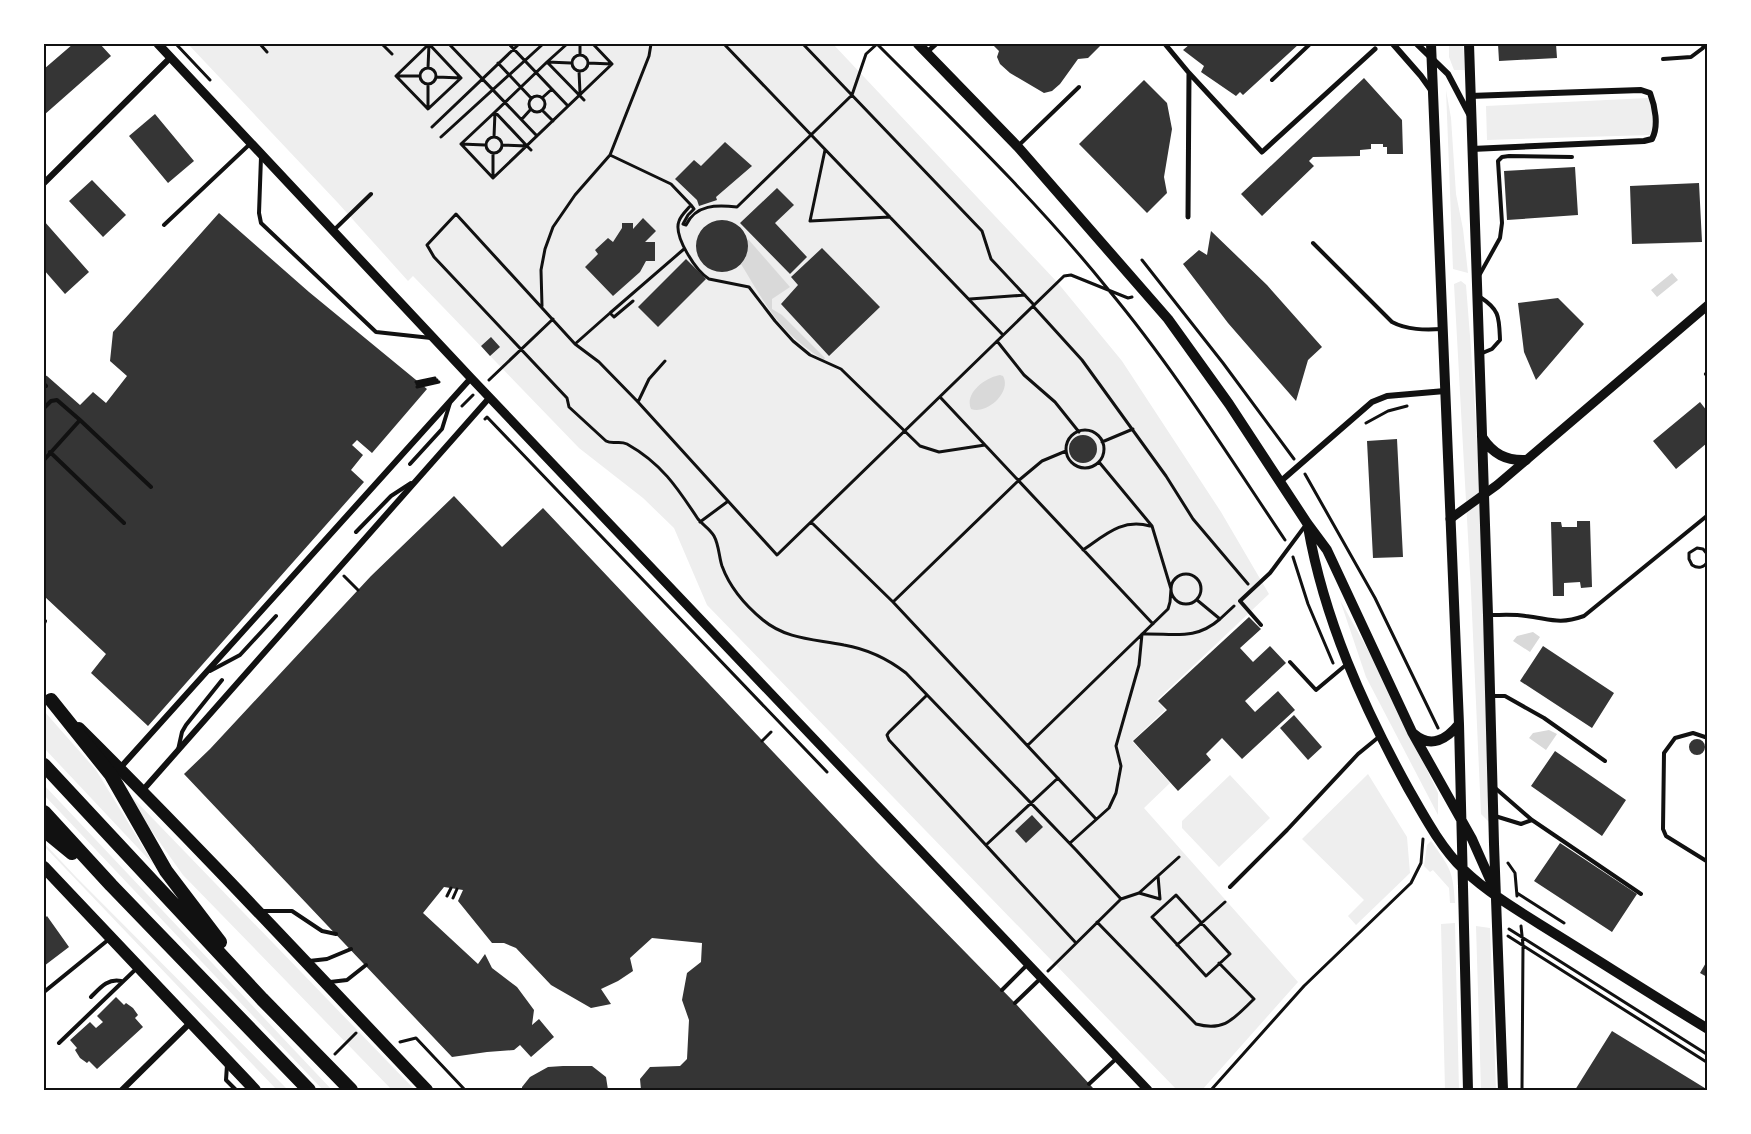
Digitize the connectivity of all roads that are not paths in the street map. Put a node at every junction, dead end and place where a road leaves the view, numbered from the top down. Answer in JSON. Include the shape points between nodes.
{"nodes":[{"id":1,"x":158,"y":44,"type":"edge"},
{"id":2,"x":918,"y":44,"type":"edge"},
{"id":3,"x":936,"y":44,"type":"edge"},
{"id":4,"x":1165,"y":44,"type":"edge"},
{"id":5,"x":1310,"y":44,"type":"edge"},
{"id":6,"x":1393,"y":44,"type":"edge"},
{"id":7,"x":1417,"y":44,"type":"edge"},
{"id":8,"x":1431,"y":44,"type":"edge"},
{"id":9,"x":1469,"y":44,"type":"edge"},
{"id":10,"x":1704,"y":44,"type":"edge"},
{"id":11,"x":1375,"y":49,"type":"dead end"},
{"id":12,"x":927,"y":52,"type":"junction"},
{"id":13,"x":171,"y":57,"type":"junction"},
{"id":14,"x":1432,"y":57,"type":"junction"},
{"id":15,"x":1663,"y":59,"type":"dead end"},
{"id":16,"x":1189,"y":73,"type":"junction"},
{"id":17,"x":1272,"y":80,"type":"dead end"},
{"id":18,"x":1079,"y":87,"type":"dead end"},
{"id":19,"x":1433,"y":94,"type":"junction"},
{"id":20,"x":1470,"y":96,"type":"junction"},
{"id":21,"x":1471,"y":117,"type":"junction"},
{"id":22,"x":252,"y":142,"type":"junction"},
{"id":23,"x":1542,"y":146,"type":"junction"},
{"id":24,"x":1018,"y":147,"type":"junction"},
{"id":25,"x":1472,"y":149,"type":"junction"},
{"id":26,"x":262,"y":153,"type":"junction"},
{"id":27,"x":1543,"y":157,"type":"junction"},
{"id":28,"x":1572,"y":157,"type":"dead end"},
{"id":29,"x":44,"y":183,"type":"edge"},
{"id":30,"x":371,"y":194,"type":"dead end"},
{"id":31,"x":1188,"y":217,"type":"dead end"},
{"id":32,"x":164,"y":225,"type":"dead end"},
{"id":33,"x":334,"y":230,"type":"junction"},
{"id":34,"x":1313,"y":243,"type":"dead end"},
{"id":35,"x":1477,"y":280,"type":"junction"},
{"id":36,"x":1477,"y":295,"type":"junction"},
{"id":37,"x":1707,"y":305,"type":"edge"},
{"id":38,"x":1443,"y":329,"type":"junction"},
{"id":39,"x":435,"y":338,"type":"junction"},
{"id":40,"x":1479,"y":354,"type":"junction"},
{"id":41,"x":471,"y":378,"type":"junction"},
{"id":42,"x":1445,"y":391,"type":"junction"},
{"id":43,"x":490,"y":398,"type":"junction"},
{"id":44,"x":450,"y":402,"type":"junction"},
{"id":45,"x":44,"y":408,"type":"edge"},
{"id":46,"x":80,"y":420,"type":"junction"},
{"id":47,"x":1482,"y":437,"type":"junction"},
{"id":48,"x":50,"y":452,"type":"junction"},
{"id":49,"x":44,"y":460,"type":"edge"},
{"id":50,"x":1526,"y":460,"type":"junction"},
{"id":51,"x":410,"y":465,"type":"dead end"},
{"id":52,"x":1281,"y":481,"type":"junction"},
{"id":53,"x":415,"y":482,"type":"junction"},
{"id":54,"x":151,"y":487,"type":"dead end"},
{"id":55,"x":1484,"y":495,"type":"junction"},
{"id":56,"x":1707,"y":515,"type":"edge"},
{"id":57,"x":1450,"y":519,"type":"junction"},
{"id":58,"x":124,"y":523,"type":"dead end"},
{"id":59,"x":1307,"y":524,"type":"junction"},
{"id":60,"x":356,"y":532,"type":"dead end"},
{"id":61,"x":1488,"y":615,"type":"junction"},
{"id":62,"x":276,"y":616,"type":"dead end"},
{"id":63,"x":1261,"y":625,"type":"dead end"},
{"id":64,"x":1290,"y":662,"type":"dead end"},
{"id":65,"x":1348,"y":663,"type":"junction"},
{"id":66,"x":207,"y":672,"type":"junction"},
{"id":67,"x":222,"y":680,"type":"dead end"},
{"id":68,"x":47,"y":695,"type":"edge"},
{"id":69,"x":1490,"y":696,"type":"junction"},
{"id":70,"x":1459,"y":724,"type":"junction"},
{"id":71,"x":1412,"y":732,"type":"junction"},
{"id":72,"x":1380,"y":736,"type":"junction"},
{"id":73,"x":1707,"y":738,"type":"edge"},
{"id":74,"x":177,"y":751,"type":"junction"},
{"id":75,"x":1605,"y":761,"type":"dead end"},
{"id":76,"x":44,"y":765,"type":"edge"},
{"id":77,"x":120,"y":768,"type":"junction"},
{"id":78,"x":1492,"y":785,"type":"junction"},
{"id":79,"x":142,"y":790,"type":"junction"},
{"id":80,"x":44,"y":812,"type":"edge"},
{"id":81,"x":1493,"y":815,"type":"junction"},
{"id":82,"x":1532,"y":820,"type":"junction"},
{"id":83,"x":1461,"y":822,"type":"junction"},
{"id":84,"x":44,"y":830,"type":"edge"},
{"id":85,"x":1707,"y":862,"type":"edge"},
{"id":86,"x":44,"y":867,"type":"edge"},
{"id":87,"x":1462,"y":869,"type":"junction"},
{"id":88,"x":111,"y":885,"type":"junction"},
{"id":89,"x":1230,"y":887,"type":"dead end"},
{"id":90,"x":1496,"y":894,"type":"junction"},
{"id":91,"x":1641,"y":894,"type":"dead end"},
{"id":92,"x":259,"y":912,"type":"junction"},
{"id":93,"x":336,"y":934,"type":"dead end"},
{"id":94,"x":111,"y":938,"type":"junction"},
{"id":95,"x":351,"y":949,"type":"dead end"},
{"id":96,"x":306,"y":961,"type":"junction"},
{"id":97,"x":366,"y":965,"type":"dead end"},
{"id":98,"x":1027,"y":965,"type":"junction"},
{"id":99,"x":139,"y":966,"type":"junction"},
{"id":100,"x":1040,"y":979,"type":"junction"},
{"id":101,"x":122,"y":982,"type":"junction"},
{"id":102,"x":327,"y":982,"type":"junction"},
{"id":103,"x":1002,"y":990,"type":"dead end"},
{"id":104,"x":44,"y":993,"type":"edge"},
{"id":105,"x":91,"y":997,"type":"dead end"},
{"id":106,"x":262,"y":999,"type":"junction"},
{"id":107,"x":1015,"y":1004,"type":"dead end"},
{"id":108,"x":191,"y":1022,"type":"junction"},
{"id":109,"x":1707,"y":1029,"type":"edge"},
{"id":110,"x":59,"y":1043,"type":"dead end"},
{"id":111,"x":1117,"y":1057,"type":"junction"},
{"id":112,"x":227,"y":1060,"type":"junction"},
{"id":113,"x":1089,"y":1084,"type":"dead end"},
{"id":114,"x":122,"y":1090,"type":"edge"},
{"id":115,"x":236,"y":1090,"type":"edge"},
{"id":116,"x":255,"y":1090,"type":"edge"},
{"id":117,"x":309,"y":1090,"type":"edge"},
{"id":118,"x":351,"y":1090,"type":"edge"},
{"id":119,"x":428,"y":1090,"type":"edge"},
{"id":120,"x":1148,"y":1090,"type":"edge"},
{"id":121,"x":1468,"y":1090,"type":"edge"},
{"id":122,"x":1503,"y":1090,"type":"edge"}],
"edges":[{"from":1,"to":13,"type":"street"},
{"from":2,"to":12,"type":"main road"},
{"from":3,"to":12,"type":"street"},
{"from":4,"to":16,"type":"street"},
{"from":5,"to":17,"type":"lane"},
{"from":6,"to":19,"type":"street"},
{"from":7,"to":14,"type":"street"},
{"from":8,"to":14,"type":"main road"},
{"from":9,"to":20,"type":"main road"},
{"from":10,"to":15,"type":"lane","via":[[1691,57]]},
{"from":11,"to":16,"type":"street","via":[[1262,152]]},
{"from":12,"to":24,"type":"main road"},
{"from":13,"to":22,"type":"street"},
{"from":13,"to":29,"type":"street"},
{"from":14,"to":19,"type":"main road"},
{"from":14,"to":21,"type":"street","via":[[1448,74]]},
{"from":16,"to":31,"type":"street"},
{"from":18,"to":24,"type":"lane"},
{"from":19,"to":38,"type":"main road"},
{"from":20,"to":21,"type":"main road"},
{"from":20,"to":23,"type":"street","via":[[1641,90],[1650,93],[1656,132],[1652,139]]},
{"from":21,"to":25,"type":"main road"},
{"from":22,"to":26,"type":"street"},
{"from":22,"to":32,"type":"lane"},
{"from":23,"to":25,"type":"street"},
{"from":23,"to":27,"type":"lane"},
{"from":24,"to":52,"type":"main road","via":[[1168,319]]},
{"from":25,"to":35,"type":"main road"},
{"from":26,"to":33,"type":"street"},
{"from":26,"to":39,"type":"lane","via":[[261,223],[376,332]]},
{"from":27,"to":28,"type":"lane"},
{"from":27,"to":35,"type":"lane","via":[[1509,156],[1498,161],[1500,238]]},
{"from":30,"to":33,"type":"lane"},
{"from":33,"to":39,"type":"street"},
{"from":34,"to":38,"type":"lane","via":[[1392,322],[1423,330]]},
{"from":35,"to":36,"type":"main road"},
{"from":36,"to":40,"type":"main road"},
{"from":36,"to":40,"type":"lane","via":[[1499,315],[1500,340],[1492,349]]},
{"from":37,"to":50,"type":"street"},
{"from":38,"to":42,"type":"main road"},
{"from":39,"to":41,"type":"street"},
{"from":40,"to":47,"type":"main road"},
{"from":41,"to":43,"type":"street"},
{"from":41,"to":44,"type":"street"},
{"from":42,"to":52,"type":"street","via":[[1387,396],[1372,402]]},
{"from":42,"to":57,"type":"main road"},
{"from":43,"to":53,"type":"street"},
{"from":43,"to":98,"type":"street"},
{"from":44,"to":51,"type":"lane","via":[[442,429]]},
{"from":44,"to":66,"type":"street"},
{"from":45,"to":46,"type":"lane","via":[[57,400]]},
{"from":46,"to":48,"type":"lane"},
{"from":46,"to":54,"type":"lane"},
{"from":47,"to":50,"type":"main road","via":[[1506,458]]},
{"from":47,"to":55,"type":"main road"},
{"from":48,"to":49,"type":"lane"},
{"from":48,"to":58,"type":"lane"},
{"from":50,"to":55,"type":"street"},
{"from":52,"to":59,"type":"main road"},
{"from":53,"to":60,"type":"lane","via":[[391,496]]},
{"from":53,"to":74,"type":"street"},
{"from":55,"to":57,"type":"street"},
{"from":55,"to":61,"type":"main road"},
{"from":56,"to":61,"type":"lane","via":[[1584,616],[1567,622]]},
{"from":57,"to":70,"type":"main road"},
{"from":59,"to":63,"type":"lane","via":[[1270,573],[1240,601]]},
{"from":59,"to":65,"type":"main road","via":[[1327,606]]},
{"from":59,"to":71,"type":"main road","via":[[1328,550]]},
{"from":61,"to":69,"type":"main road"},
{"from":62,"to":66,"type":"lane","via":[[240,655]]},
{"from":64,"to":65,"type":"lane","via":[[1316,690]]},
{"from":65,"to":72,"type":"main road"},
{"from":66,"to":77,"type":"street"},
{"from":67,"to":74,"type":"lane","via":[[186,724]]},
{"from":68,"to":77,"type":"main road"},
{"from":68,"to":106,"type":"highway","via":[[111,775],[166,871]]},
{"from":69,"to":75,"type":"lane","via":[[1505,696],[1544,718]]},
{"from":69,"to":78,"type":"main road"},
{"from":70,"to":71,"type":"main road","via":[[1443,740],[1435,742],[1418,738]]},
{"from":70,"to":83,"type":"main road"},
{"from":71,"to":83,"type":"main road"},
{"from":72,"to":87,"type":"main road","via":[[1423,815]]},
{"from":72,"to":89,"type":"lane"},
{"from":73,"to":85,"type":"lane","via":[[1693,733],[1675,738],[1664,753],[1663,829],[1666,836]]},
{"from":74,"to":79,"type":"street"},
{"from":76,"to":106,"type":"highway"},
{"from":77,"to":79,"type":"main road"},
{"from":78,"to":81,"type":"main road"},
{"from":78,"to":82,"type":"lane"},
{"from":79,"to":92,"type":"main road"},
{"from":80,"to":88,"type":"highway"},
{"from":81,"to":82,"type":"lane","via":[[1521,824]]},
{"from":81,"to":90,"type":"main road"},
{"from":82,"to":91,"type":"lane"},
{"from":83,"to":87,"type":"main road"},
{"from":83,"to":90,"type":"main road","via":[[1481,856]]},
{"from":84,"to":88,"type":"highway"},
{"from":86,"to":94,"type":"main road"},
{"from":87,"to":90,"type":"main road"},
{"from":87,"to":121,"type":"main road"},
{"from":88,"to":117,"type":"highway"},
{"from":90,"to":109,"type":"main road"},
{"from":90,"to":122,"type":"main road"},
{"from":92,"to":93,"type":"lane","via":[[292,912],[322,931]]},
{"from":92,"to":96,"type":"main road"},
{"from":94,"to":99,"type":"main road"},
{"from":94,"to":104,"type":"lane"},
{"from":95,"to":96,"type":"lane","via":[[327,959]]},
{"from":96,"to":102,"type":"main road"},
{"from":97,"to":102,"type":"lane","via":[[347,980]]},
{"from":98,"to":100,"type":"street"},
{"from":98,"to":103,"type":"lane"},
{"from":99,"to":101,"type":"lane"},
{"from":99,"to":108,"type":"main road"},
{"from":100,"to":107,"type":"lane"},
{"from":100,"to":111,"type":"street"},
{"from":101,"to":105,"type":"lane","via":[[106,983]]},
{"from":101,"to":110,"type":"lane"},
{"from":102,"to":119,"type":"main road"},
{"from":106,"to":118,"type":"highway"},
{"from":108,"to":112,"type":"main road"},
{"from":108,"to":114,"type":"street"},
{"from":111,"to":113,"type":"lane"},
{"from":111,"to":120,"type":"street"},
{"from":112,"to":115,"type":"lane","via":[[226,1080]]},
{"from":112,"to":116,"type":"main road"}]}
